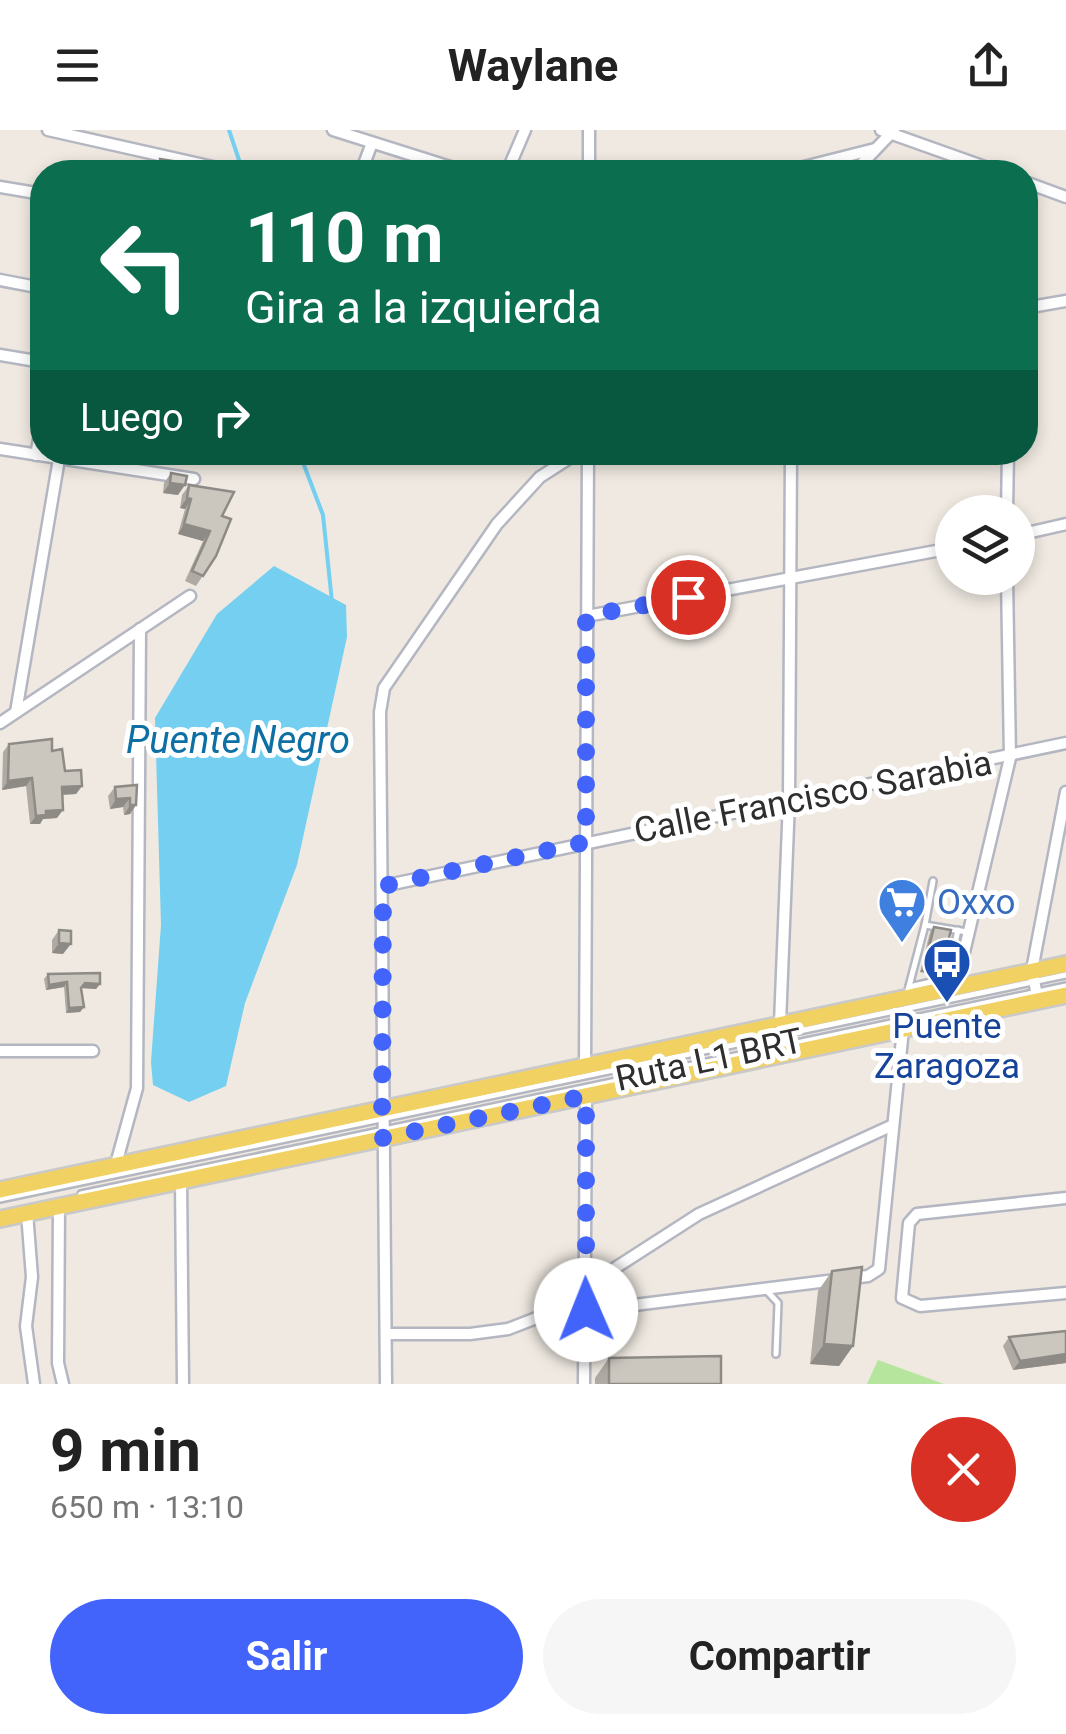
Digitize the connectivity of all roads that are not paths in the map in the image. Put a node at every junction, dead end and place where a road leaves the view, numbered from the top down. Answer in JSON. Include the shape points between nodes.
{"nodes":[{"id":1,"x":48,"y":130,"type":"edge"},
{"id":2,"x":333,"y":130,"type":"edge"},
{"id":3,"x":525,"y":130,"type":"edge"},
{"id":4,"x":590,"y":130,"type":"edge"},
{"id":5,"x":888,"y":131,"type":"edge"},
{"id":6,"x":372,"y":142,"type":"junction"},
{"id":7,"x":875,"y":149,"type":"junction"},
{"id":8,"x":172,"y":160,"type":"edge"},
{"id":9,"x":366,"y":160,"type":"edge"},
{"id":10,"x":428,"y":160,"type":"edge"},
{"id":11,"x":511,"y":160,"type":"edge"},
{"id":12,"x":589,"y":160,"type":"edge"},
{"id":13,"x":833,"y":160,"type":"edge"},
{"id":14,"x":865,"y":160,"type":"edge"},
{"id":15,"x":967,"y":160,"type":"edge"},
{"id":16,"x":0,"y":187,"type":"edge"},
{"id":17,"x":1038,"y":187,"type":"edge"},
{"id":18,"x":30,"y":192,"type":"edge"},
{"id":19,"x":1066,"y":197,"type":"edge"},
{"id":20,"x":0,"y":280,"type":"edge"},
{"id":21,"x":30,"y":286,"type":"edge"},
{"id":22,"x":1066,"y":301,"type":"edge"},
{"id":23,"x":1038,"y":306,"type":"edge"},
{"id":24,"x":0,"y":355,"type":"edge"},
{"id":25,"x":30,"y":360,"type":"edge"},
{"id":26,"x":0,"y":449,"type":"edge"},
{"id":27,"x":30,"y":454,"type":"edge"},
{"id":28,"x":57,"y":465,"type":"edge"},
{"id":29,"x":103,"y":465,"type":"edge"},
{"id":30,"x":560,"y":465,"type":"edge"},
{"id":31,"x":588,"y":465,"type":"edge"},
{"id":32,"x":791,"y":465,"type":"edge"},
{"id":33,"x":1008,"y":465,"type":"edge"},
{"id":34,"x":194,"y":479,"type":"dead end"},
{"id":35,"x":1007,"y":495,"type":"edge"},
{"id":36,"x":1066,"y":524,"type":"edge"},
{"id":37,"x":1035,"y":531,"type":"edge"},
{"id":38,"x":935,"y":551,"type":"edge"},
{"id":39,"x":790,"y":578,"type":"junction"},
{"id":40,"x":1007,"y":595,"type":"edge"},
{"id":41,"x":190,"y":596,"type":"dead end"},
{"id":42,"x":586,"y":616,"type":"junction"},
{"id":43,"x":140,"y":629,"type":"junction"},
{"id":44,"x":16,"y":712,"type":"junction"},
{"id":45,"x":0,"y":723,"type":"edge"},
{"id":46,"x":1066,"y":743,"type":"edge"},
{"id":47,"x":1010,"y":758,"type":"junction"},
{"id":48,"x":1066,"y":792,"type":"edge"},
{"id":49,"x":788,"y":802,"type":"junction"},
{"id":50,"x":586,"y":842,"type":"junction"},
{"id":51,"x":933,"y":881,"type":"dead end"},
{"id":52,"x":383,"y":886,"type":"junction"},
{"id":53,"x":925,"y":925,"type":"junction"},
{"id":54,"x":962,"y":931,"type":"junction"},
{"id":55,"x":1066,"y":964,"type":"edge"},
{"id":56,"x":1066,"y":976,"type":"edge"},
{"id":57,"x":952,"y":982,"type":"junction"},
{"id":58,"x":1035,"y":986,"type":"junction"},
{"id":59,"x":1066,"y":986,"type":"edge"},
{"id":60,"x":908,"y":992,"type":"junction"},
{"id":61,"x":1066,"y":995,"type":"edge"},
{"id":62,"x":780,"y":1024,"type":"junction"},
{"id":63,"x":903,"y":1029,"type":"junction"},
{"id":64,"x":0,"y":1051,"type":"edge"},
{"id":65,"x":93,"y":1051,"type":"dead end"},
{"id":66,"x":586,"y":1067,"type":"junction"},
{"id":67,"x":586,"y":1096,"type":"junction"},
{"id":68,"x":382,"y":1123,"type":"junction"},
{"id":69,"x":894,"y":1126,"type":"junction"},
{"id":70,"x":116,"y":1164,"type":"junction"},
{"id":71,"x":181,"y":1180,"type":"junction"},
{"id":72,"x":0,"y":1190,"type":"edge"},
{"id":73,"x":1066,"y":1198,"type":"edge"},
{"id":74,"x":0,"y":1199,"type":"edge"},
{"id":75,"x":59,"y":1206,"type":"junction"},
{"id":76,"x":26,"y":1213,"type":"junction"},
{"id":77,"x":0,"y":1216,"type":"edge"},
{"id":78,"x":765,"y":1288,"type":"junction"},
{"id":79,"x":584,"y":1291,"type":"junction"},
{"id":80,"x":1066,"y":1293,"type":"edge"},
{"id":81,"x":586,"y":1310,"type":"junction"},
{"id":82,"x":386,"y":1334,"type":"junction"},
{"id":83,"x":776,"y":1354,"type":"dead end"},
{"id":84,"x":34,"y":1384,"type":"edge"},
{"id":85,"x":63,"y":1384,"type":"edge"},
{"id":86,"x":183,"y":1384,"type":"edge"},
{"id":87,"x":386,"y":1384,"type":"edge"},
{"id":88,"x":584,"y":1384,"type":"edge"}],
"edges":[{"from":1,"to":8,"type":"street"},
{"from":2,"to":6,"type":"street"},
{"from":3,"to":11,"type":"street"},
{"from":4,"to":12,"type":"street"},
{"from":5,"to":7,"type":"street"},
{"from":5,"to":15,"type":"street"},
{"from":6,"to":9,"type":"street"},
{"from":6,"to":10,"type":"street"},
{"from":7,"to":13,"type":"street"},
{"from":7,"to":14,"type":"street"},
{"from":16,"to":18,"type":"street"},
{"from":17,"to":19,"type":"street"},
{"from":20,"to":21,"type":"street"},
{"from":22,"to":23,"type":"street"},
{"from":24,"to":25,"type":"street"},
{"from":26,"to":27,"type":"street"},
{"from":28,"to":44,"type":"street"},
{"from":29,"to":34,"type":"street"},
{"from":30,"to":52,"type":"street","via":[[497,524],[384,688]]},
{"from":31,"to":42,"type":"street"},
{"from":32,"to":39,"type":"street"},
{"from":33,"to":35,"type":"street"},
{"from":36,"to":37,"type":"street"},
{"from":38,"to":39,"type":"street"},
{"from":39,"to":42,"type":"street"},
{"from":39,"to":49,"type":"street"},
{"from":40,"to":47,"type":"street"},
{"from":41,"to":43,"type":"street"},
{"from":42,"to":50,"type":"street"},
{"from":43,"to":44,"type":"street"},
{"from":43,"to":70,"type":"street","via":[[137,1088]]},
{"from":44,"to":45,"type":"street"},
{"from":46,"to":47,"type":"street","name":"Calle Francisco Sarabia"},
{"from":47,"to":49,"type":"street","name":"Calle Francisco Sarabia"},
{"from":47,"to":54,"type":"street"},
{"from":48,"to":58,"type":"street"},
{"from":49,"to":50,"type":"street","name":"Calle Francisco Sarabia"},
{"from":49,"to":62,"type":"street"},
{"from":50,"to":52,"type":"street","name":"Calle Francisco Sarabia"},
{"from":50,"to":66,"type":"street"},
{"from":51,"to":53,"type":"lane"},
{"from":52,"to":68,"type":"street"},
{"from":53,"to":54,"type":"lane"},
{"from":53,"to":60,"type":"lane"},
{"from":54,"to":57,"type":"street"},
{"from":55,"to":58,"type":"main road"},
{"from":56,"to":58,"type":"lane","name":"Ruta L1 BRT"},
{"from":57,"to":58,"type":"main road"},
{"from":57,"to":60,"type":"main road"},
{"from":58,"to":59,"type":"lane","name":"Ruta L1 BRT"},
{"from":58,"to":61,"type":"main road"},
{"from":58,"to":63,"type":"main road"},
{"from":58,"to":68,"type":"lane","name":"Ruta L1 BRT"},
{"from":58,"to":68,"type":"lane","name":"Ruta L1 BRT"},
{"from":60,"to":62,"type":"main road"},
{"from":62,"to":66,"type":"main road"},
{"from":63,"to":67,"type":"main road"},
{"from":63,"to":69,"type":"street"},
{"from":64,"to":65,"type":"street"},
{"from":66,"to":68,"type":"main road"},
{"from":67,"to":68,"type":"main road"},
{"from":67,"to":79,"type":"street"},
{"from":68,"to":70,"type":"main road"},
{"from":68,"to":71,"type":"main road"},
{"from":68,"to":74,"type":"lane","name":"Ruta L1 BRT"},
{"from":68,"to":77,"type":"lane","name":"Ruta L1 BRT"},
{"from":68,"to":82,"type":"street"},
{"from":69,"to":78,"type":"street","via":[[879,1269],[868,1276]]},
{"from":69,"to":79,"type":"street","via":[[699,1214]]},
{"from":70,"to":72,"type":"main road"},
{"from":71,"to":75,"type":"main road"},
{"from":71,"to":86,"type":"street"},
{"from":73,"to":80,"type":"street","via":[[917,1214],[908,1223],[902,1298],[920,1306]]},
{"from":75,"to":76,"type":"main road"},
{"from":75,"to":85,"type":"street"},
{"from":76,"to":77,"type":"main road"},
{"from":76,"to":84,"type":"street","via":[[32,1277],[26,1326]]},
{"from":78,"to":81,"type":"street"},
{"from":78,"to":83,"type":"lane","via":[[778,1303]]},
{"from":79,"to":81,"type":"street"},
{"from":79,"to":82,"type":"street","via":[[508,1328]]},
{"from":81,"to":88,"type":"street"},
{"from":82,"to":87,"type":"street"}]}
